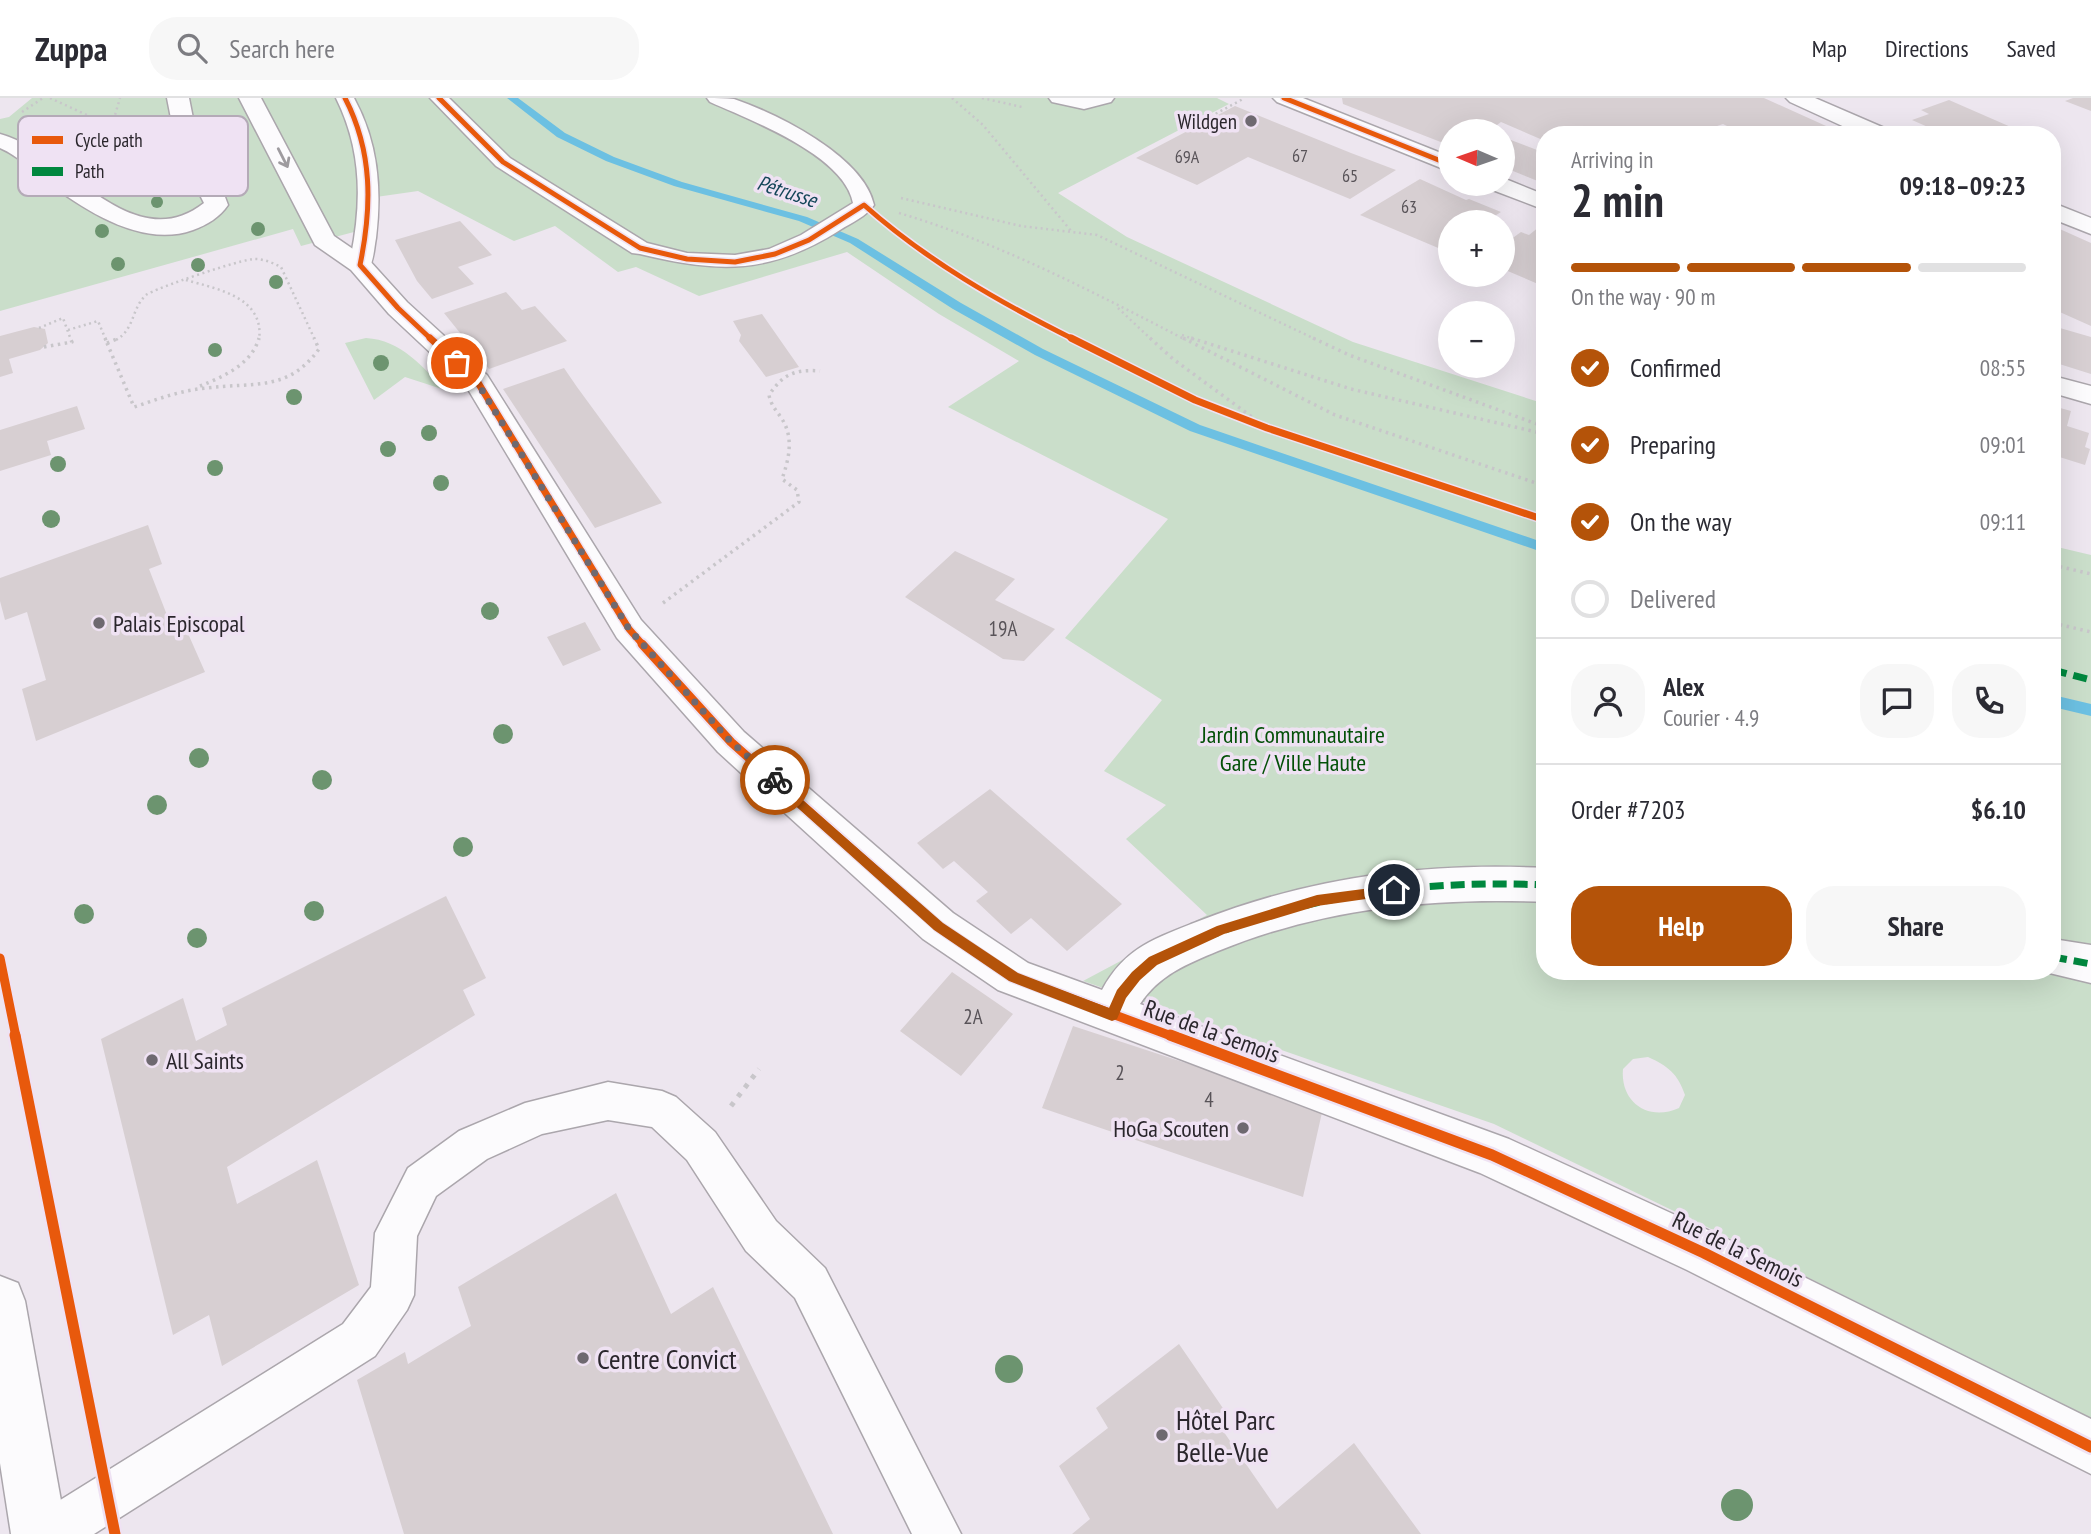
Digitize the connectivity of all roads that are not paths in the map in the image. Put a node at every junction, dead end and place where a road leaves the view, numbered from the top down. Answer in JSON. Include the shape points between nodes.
{"nodes":[{"id":1,"x":178,"y":98,"type":"edge"},
{"id":2,"x":250,"y":98,"type":"edge"},
{"id":3,"x":345,"y":98,"type":"edge"},
{"id":4,"x":439,"y":98,"type":"edge"},
{"id":5,"x":716,"y":98,"type":"edge"},
{"id":6,"x":1058,"y":98,"type":"edge"},
{"id":7,"x":1105,"y":98,"type":"edge"},
{"id":8,"x":1284,"y":98,"type":"edge"},
{"id":9,"x":1797,"y":98,"type":"edge"},
{"id":10,"x":182,"y":116,"type":"edge"},
{"id":11,"x":1861,"y":126,"type":"edge"},
{"id":12,"x":0,"y":141,"type":"edge"},
{"id":13,"x":18,"y":148,"type":"edge"},
{"id":14,"x":1438,"y":160,"type":"edge"},
{"id":15,"x":1516,"y":192,"type":"edge"},
{"id":16,"x":87,"y":196,"type":"edge"},
{"id":17,"x":215,"y":196,"type":"edge"},
{"id":18,"x":1536,"y":199,"type":"edge"},
{"id":19,"x":2061,"y":214,"type":"edge"},
{"id":20,"x":2091,"y":227,"type":"edge"},
{"id":21,"x":360,"y":265,"type":"junction"},
{"id":22,"x":2061,"y":386,"type":"edge"},
{"id":23,"x":2091,"y":395,"type":"edge"},
{"id":24,"x":1536,"y":885,"type":"edge"},
{"id":25,"x":2061,"y":958,"type":"edge"},
{"id":26,"x":2091,"y":964,"type":"edge"},
{"id":27,"x":1112,"y":1015,"type":"junction"},
{"id":28,"x":0,"y":1301,"type":"edge"},
{"id":29,"x":2091,"y":1447,"type":"edge"},
{"id":30,"x":39,"y":1534,"type":"edge"},
{"id":31,"x":50,"y":1534,"type":"edge"},
{"id":32,"x":937,"y":1534,"type":"edge"}],
"edges":[{"from":1,"to":10,"type":"street"},
{"from":2,"to":21,"type":"street","name":"Rue de la Semois","one_way":true,"via":[[324,240]]},
{"from":3,"to":21,"type":"lane","via":[[366,154],[369,228]]},
{"from":4,"to":5,"type":"lane","via":[[503,162],[640,248],[687,259],[735,262],[775,254],[838,221],[862,196],[841,167],[811,145]]},
{"from":6,"to":7,"type":"lane","via":[[1084,103]]},
{"from":8,"to":14,"type":"street"},
{"from":9,"to":11,"type":"street"},
{"from":12,"to":13,"type":"street"},
{"from":15,"to":18,"type":"street"},
{"from":16,"to":17,"type":"street","via":[[134,224],[154,229],[205,217],[216,205]]},
{"from":19,"to":20,"type":"street"},
{"from":21,"to":27,"type":"street","name":"Rue de la Semois","via":[[398,308],[477,382],[629,629],[731,742],[938,926],[1013,977]]},
{"from":22,"to":23,"type":"street"},
{"from":24,"to":27,"type":"street","via":[[1419,886],[1317,901],[1222,930],[1153,961],[1122,994]]},
{"from":25,"to":26,"type":"street"},
{"from":27,"to":29,"type":"street","name":"Rue de la Semois","via":[[1492,1155],[1704,1253]]},
{"from":28,"to":30,"type":"street"},
{"from":31,"to":32,"type":"lane","via":[[359,1340],[392,1295],[396,1233],[422,1182],[472,1145],[528,1120],[608,1101],[662,1110],[701,1146],[761,1236],[810,1283]]}]}
